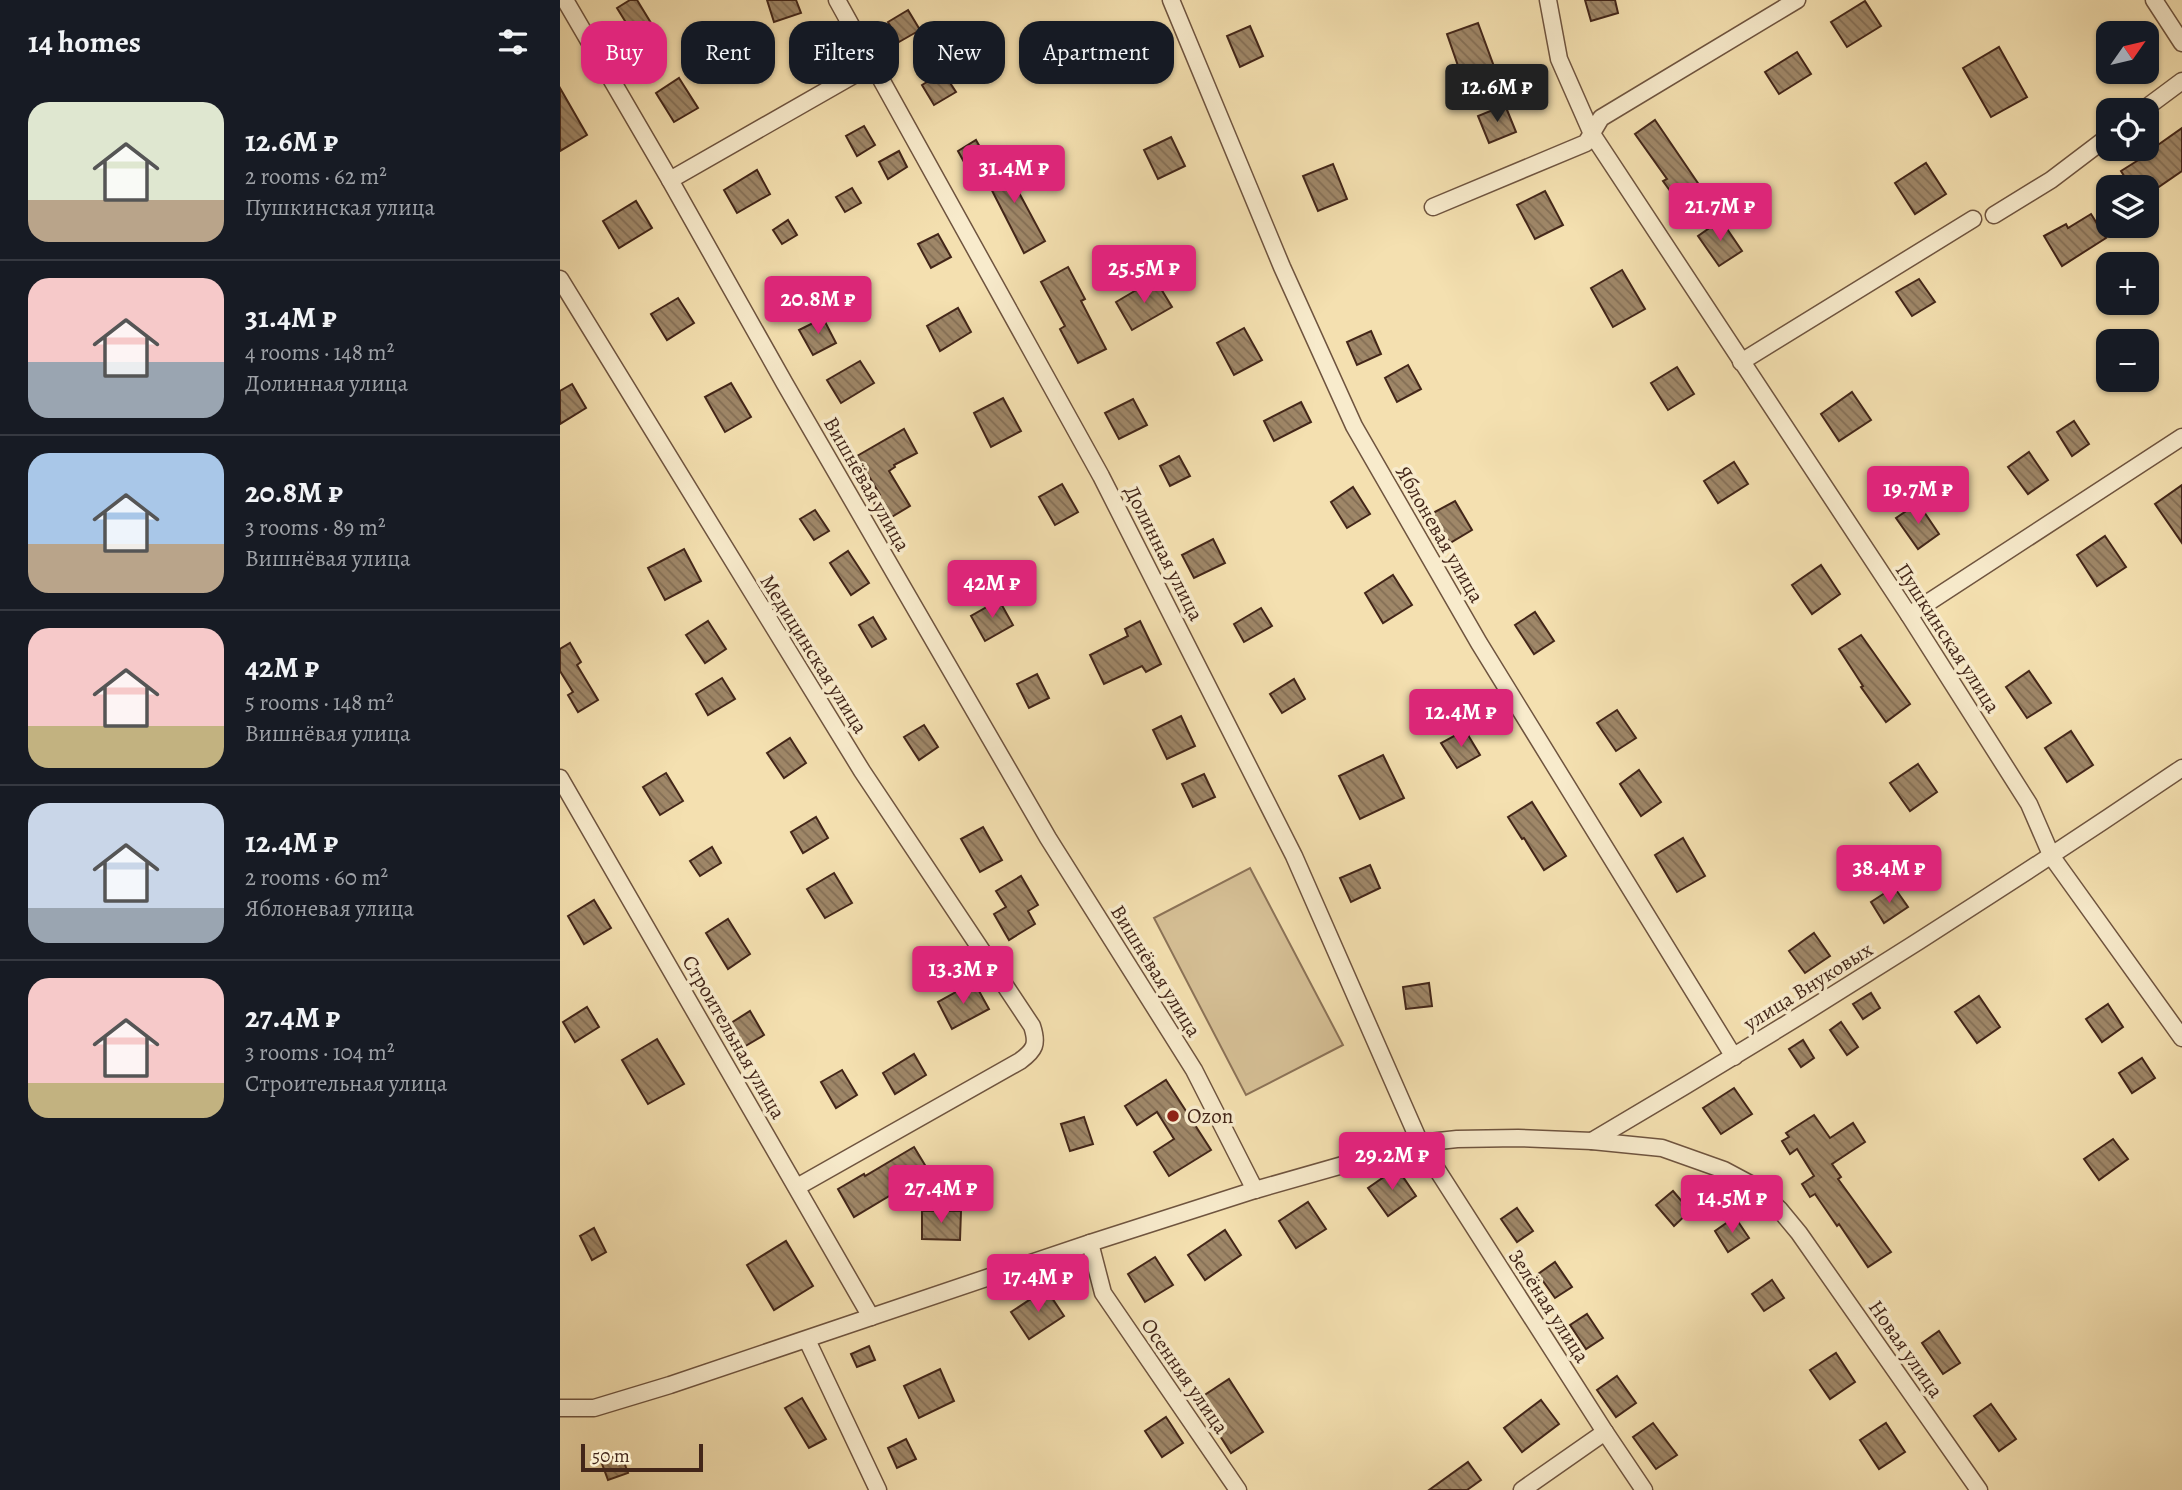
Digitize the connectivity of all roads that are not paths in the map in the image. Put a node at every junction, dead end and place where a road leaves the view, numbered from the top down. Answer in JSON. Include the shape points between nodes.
{"nodes":[{"id":1,"x":565,"y":0,"type":"edge"},
{"id":2,"x":837,"y":0,"type":"edge"},
{"id":3,"x":1171,"y":0,"type":"edge"},
{"id":4,"x":1548,"y":0,"type":"edge"},
{"id":5,"x":1797,"y":0,"type":"edge"},
{"id":6,"x":2154,"y":0,"type":"edge"},
{"id":7,"x":849,"y":21,"type":"edge"},
{"id":8,"x":2182,"y":43,"type":"edge"},
{"id":9,"x":2182,"y":81,"type":"edge"},
{"id":10,"x":838,"y":84,"type":"edge"},
{"id":11,"x":884,"y":84,"type":"edge"},
{"id":12,"x":2159,"y":98,"type":"edge"},
{"id":13,"x":1592,"y":134,"type":"junction"},
{"id":14,"x":2096,"y":146,"type":"edge"},
{"id":15,"x":670,"y":180,"type":"junction"},
{"id":16,"x":1433,"y":207,"type":"dead end"},
{"id":17,"x":1994,"y":215,"type":"dead end"},
{"id":18,"x":1973,"y":219,"type":"dead end"},
{"id":19,"x":560,"y":279,"type":"edge"},
{"id":20,"x":1741,"y":362,"type":"junction"},
{"id":21,"x":2182,"y":436,"type":"edge"},
{"id":22,"x":1909,"y":615,"type":"junction"},
{"id":23,"x":2182,"y":768,"type":"edge"},
{"id":24,"x":560,"y":778,"type":"edge"},
{"id":25,"x":2052,"y":856,"type":"junction"},
{"id":26,"x":2182,"y":1038,"type":"edge"},
{"id":27,"x":1734,"y":1058,"type":"junction"},
{"id":28,"x":1592,"y":1141,"type":"junction"},
{"id":29,"x":1420,"y":1143,"type":"junction"},
{"id":30,"x":797,"y":1187,"type":"junction"},
{"id":31,"x":1255,"y":1191,"type":"junction"},
{"id":32,"x":1090,"y":1243,"type":"junction"},
{"id":33,"x":871,"y":1317,"type":"junction"},
{"id":34,"x":807,"y":1340,"type":"junction"},
{"id":35,"x":560,"y":1408,"type":"edge"},
{"id":36,"x":1605,"y":1432,"type":"junction"},
{"id":37,"x":878,"y":1490,"type":"edge"},
{"id":38,"x":1238,"y":1490,"type":"edge"},
{"id":39,"x":1522,"y":1490,"type":"edge"},
{"id":40,"x":1644,"y":1490,"type":"edge"},
{"id":41,"x":1979,"y":1490,"type":"edge"}],
"edges":[{"from":1,"to":15,"type":"street","name":"Вишнёвая улица"},
{"from":2,"to":7,"type":"street","name":"Долинная улица"},
{"from":3,"to":27,"type":"street","name":"Яблоневая улица","via":[[1354,426],[1479,643]]},
{"from":4,"to":13,"type":"street","name":"Пушкинская улица","via":[[1559,59]]},
{"from":5,"to":13,"type":"street","via":[[1601,118]]},
{"from":6,"to":8,"type":"street"},
{"from":9,"to":12,"type":"street"},
{"from":10,"to":15,"type":"street"},
{"from":11,"to":29,"type":"street","name":"Долинная улица","via":[[1101,476],[1288,843]]},
{"from":13,"to":16,"type":"street","via":[[1586,143]]},
{"from":13,"to":20,"type":"street","name":"Пушкинская улица"},
{"from":14,"to":17,"type":"street"},
{"from":15,"to":31,"type":"street","name":"Вишнёвая улица","via":[[1048,838],[1194,1070]]},
{"from":18,"to":20,"type":"street"},
{"from":19,"to":30,"type":"street","name":"Медицинская улица","via":[[862,771],[1036,1038],[1020,1061]]},
{"from":20,"to":22,"type":"street","name":"Пушкинская улица"},
{"from":21,"to":22,"type":"street"},
{"from":22,"to":25,"type":"street","name":"Пушкинская улица","via":[[2029,803]]},
{"from":23,"to":25,"type":"street","name":"улица Внуковых"},
{"from":24,"to":30,"type":"street","name":"Строительная улица"},
{"from":25,"to":26,"type":"street","name":"Пушкинская улица"},
{"from":25,"to":27,"type":"street","name":"улица Внуковых"},
{"from":27,"to":28,"type":"street","name":"улица Внуковых"},
{"from":28,"to":29,"type":"street","name":"Новая улица","via":[[1518,1138]]},
{"from":28,"to":41,"type":"street","name":"Новая улица","via":[[1662,1148],[1754,1186],[1799,1233]]},
{"from":29,"to":31,"type":"street","name":"Новая улица"},
{"from":29,"to":36,"type":"street","name":"Зелёная улица"},
{"from":30,"to":33,"type":"street","name":"Строительная улица"},
{"from":31,"to":32,"type":"street","name":"Новая улица"},
{"from":32,"to":33,"type":"street","name":"Новая улица"},
{"from":32,"to":38,"type":"street","name":"Осенняя улица","via":[[1103,1293]]},
{"from":33,"to":34,"type":"street","name":"Новая улица"},
{"from":34,"to":35,"type":"street","name":"Новая улица","via":[[594,1408]]},
{"from":34,"to":37,"type":"street"},
{"from":36,"to":39,"type":"street"},
{"from":36,"to":40,"type":"street","name":"Зелёная улица"}]}
